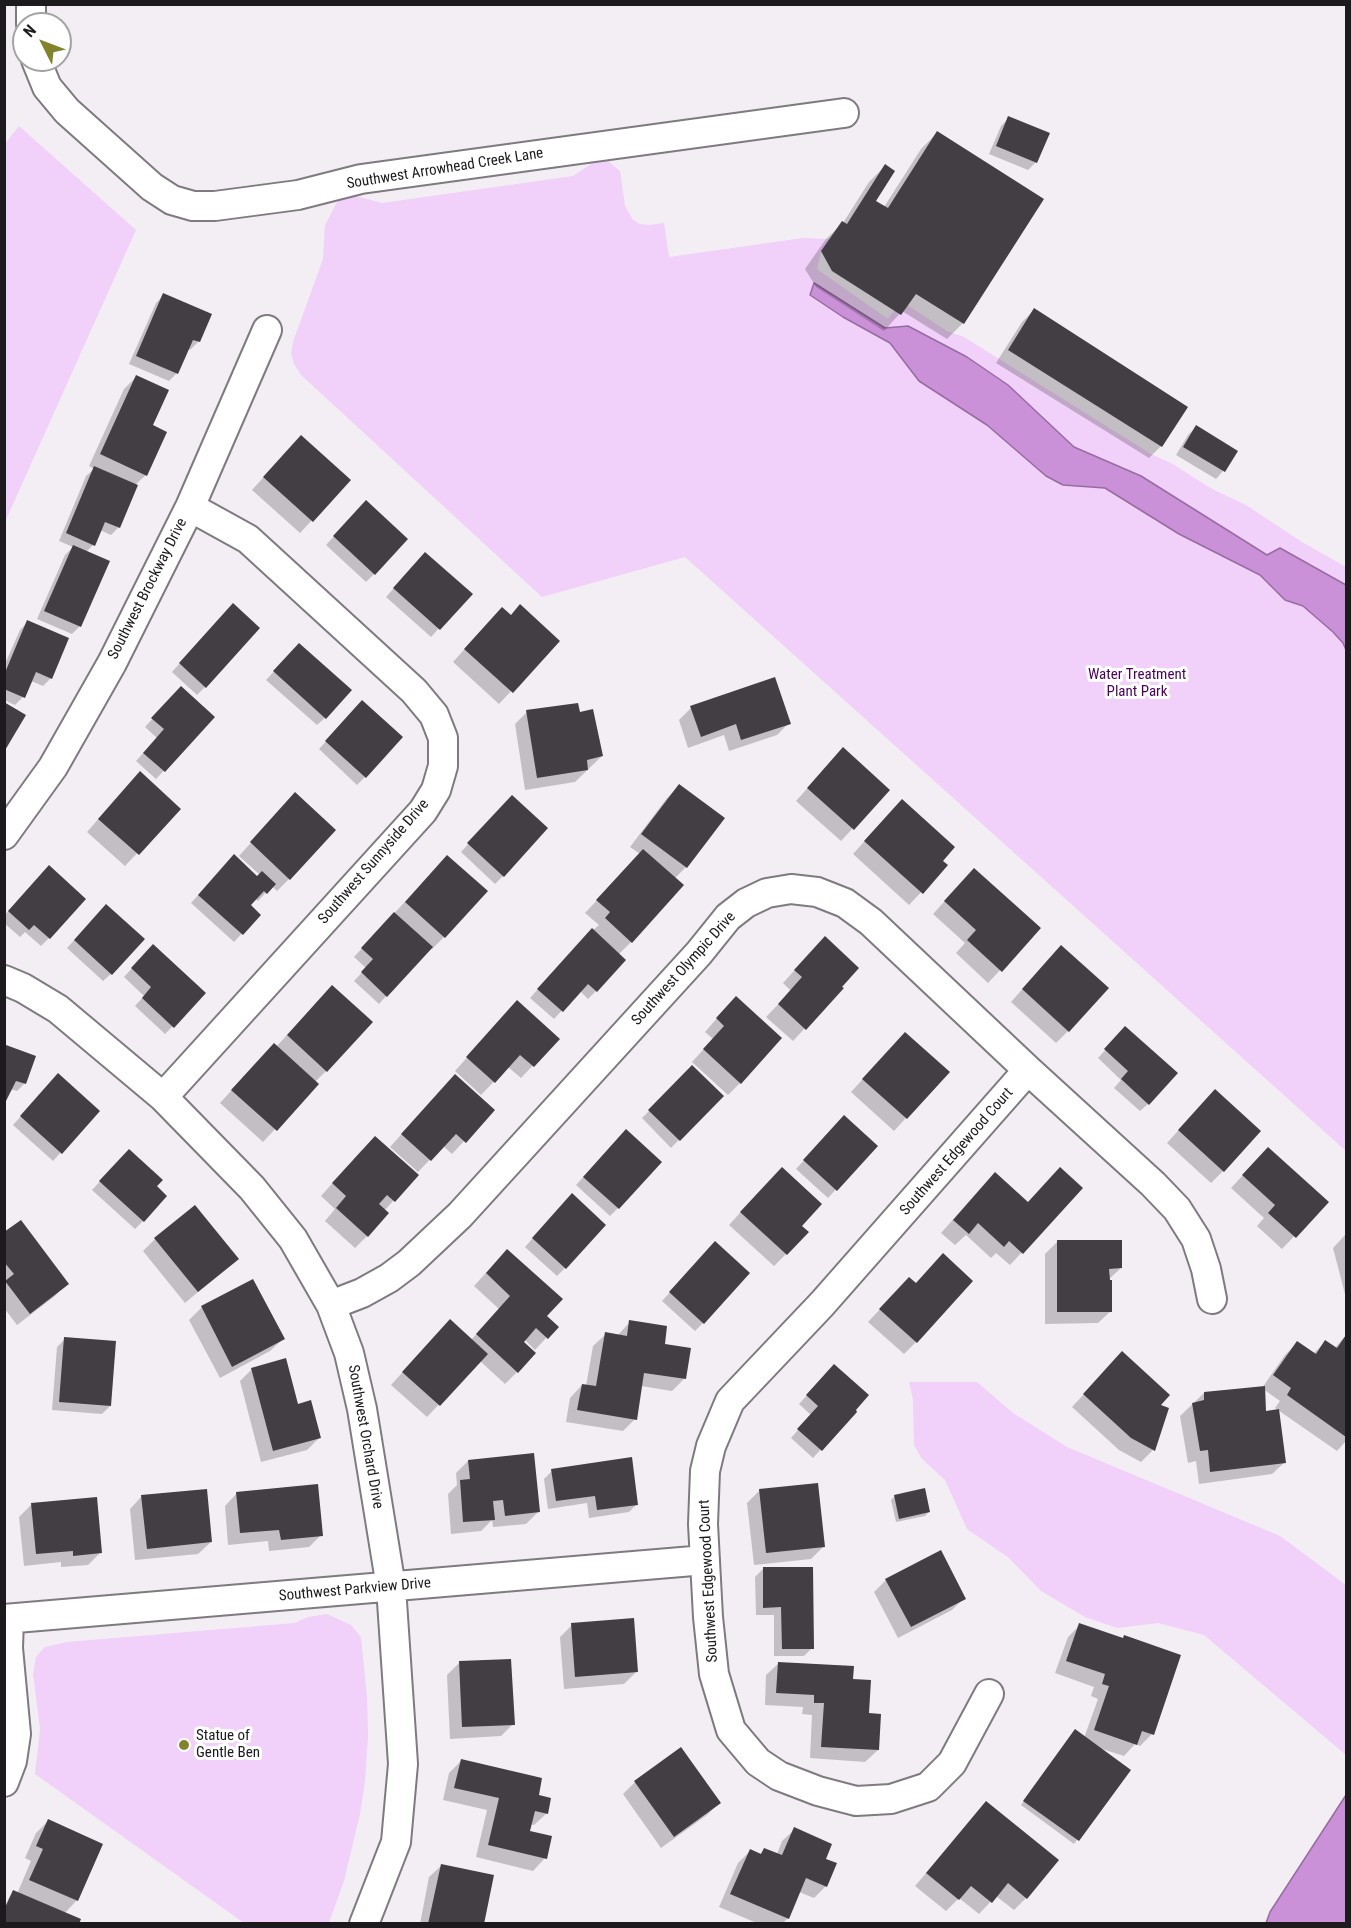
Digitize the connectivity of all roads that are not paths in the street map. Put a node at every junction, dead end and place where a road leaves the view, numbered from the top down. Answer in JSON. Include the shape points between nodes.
{"nodes":[{"id":1,"x":41,"y":72,"type":"edge"},
{"id":2,"x":844,"y":113,"type":"dead end"},
{"id":3,"x":267,"y":330,"type":"dead end"},
{"id":4,"x":190,"y":507,"type":"junction"},
{"id":5,"x":4,"y":835,"type":"edge"},
{"id":6,"x":4,"y":980,"type":"edge"},
{"id":7,"x":1028,"y":1071,"type":"junction"},
{"id":8,"x":162,"y":1097,"type":"junction"},
{"id":9,"x":1212,"y":1299,"type":"dead end"},
{"id":10,"x":331,"y":1305,"type":"junction"},
{"id":11,"x":705,"y":1560,"type":"junction"},
{"id":12,"x":391,"y":1587,"type":"junction"},
{"id":13,"x":7,"y":1619,"type":"edge"},
{"id":14,"x":989,"y":1694,"type":"dead end"},
{"id":15,"x":4,"y":1782,"type":"edge"},
{"id":16,"x":364,"y":1923,"type":"edge"}],
"edges":[{"from":1,"to":2,"type":"street","name":"Southwest Arrowhead Creek Lane","via":[[47,87],[75,118],[152,187],[172,200],[193,206],[298,195],[361,179]]},
{"from":3,"to":4,"type":"street","name":"Southwest Brockway Drive"},
{"from":4,"to":5,"type":"street","name":"Southwest Brockway Drive","via":[[53,767]]},
{"from":4,"to":8,"type":"street","name":"Southwest Sunnyside Drive","via":[[248,539],[414,691],[434,715],[443,738],[443,766],[436,790],[423,811]]},
{"from":6,"to":8,"type":"street","name":"Southwest Orchard Drive","via":[[58,1009]]},
{"from":7,"to":9,"type":"street","name":"Southwest Olympic Drive","via":[[1177,1209],[1196,1239]]},
{"from":7,"to":10,"type":"street","name":"Southwest Olympic Drive","via":[[871,922],[845,903],[818,892],[791,889],[767,893],[728,917],[460,1215],[389,1278]]},
{"from":7,"to":11,"type":"street","name":"Southwest Edgewood Court","via":[[822,1304],[730,1401],[705,1471]]},
{"from":8,"to":10,"type":"street","name":"Southwest Orchard Drive","via":[[252,1188],[293,1239]]},
{"from":10,"to":12,"type":"street","name":"Southwest Orchard Drive","via":[[349,1353],[362,1409]]},
{"from":11,"to":12,"type":"street","name":"Southwest Parkview Drive"},
{"from":11,"to":14,"type":"street","name":"Southwest Edgewood Court","via":[[714,1674],[731,1730],[758,1762],[779,1776],[856,1801],[891,1799],[928,1787],[952,1762]]},
{"from":12,"to":13,"type":"street","name":"Southwest Parkview Drive"},
{"from":12,"to":16,"type":"street","name":"Southwest Orchard Drive","via":[[403,1764],[396,1842]]},
{"from":13,"to":15,"type":"street","via":[[16,1734]]}]}
